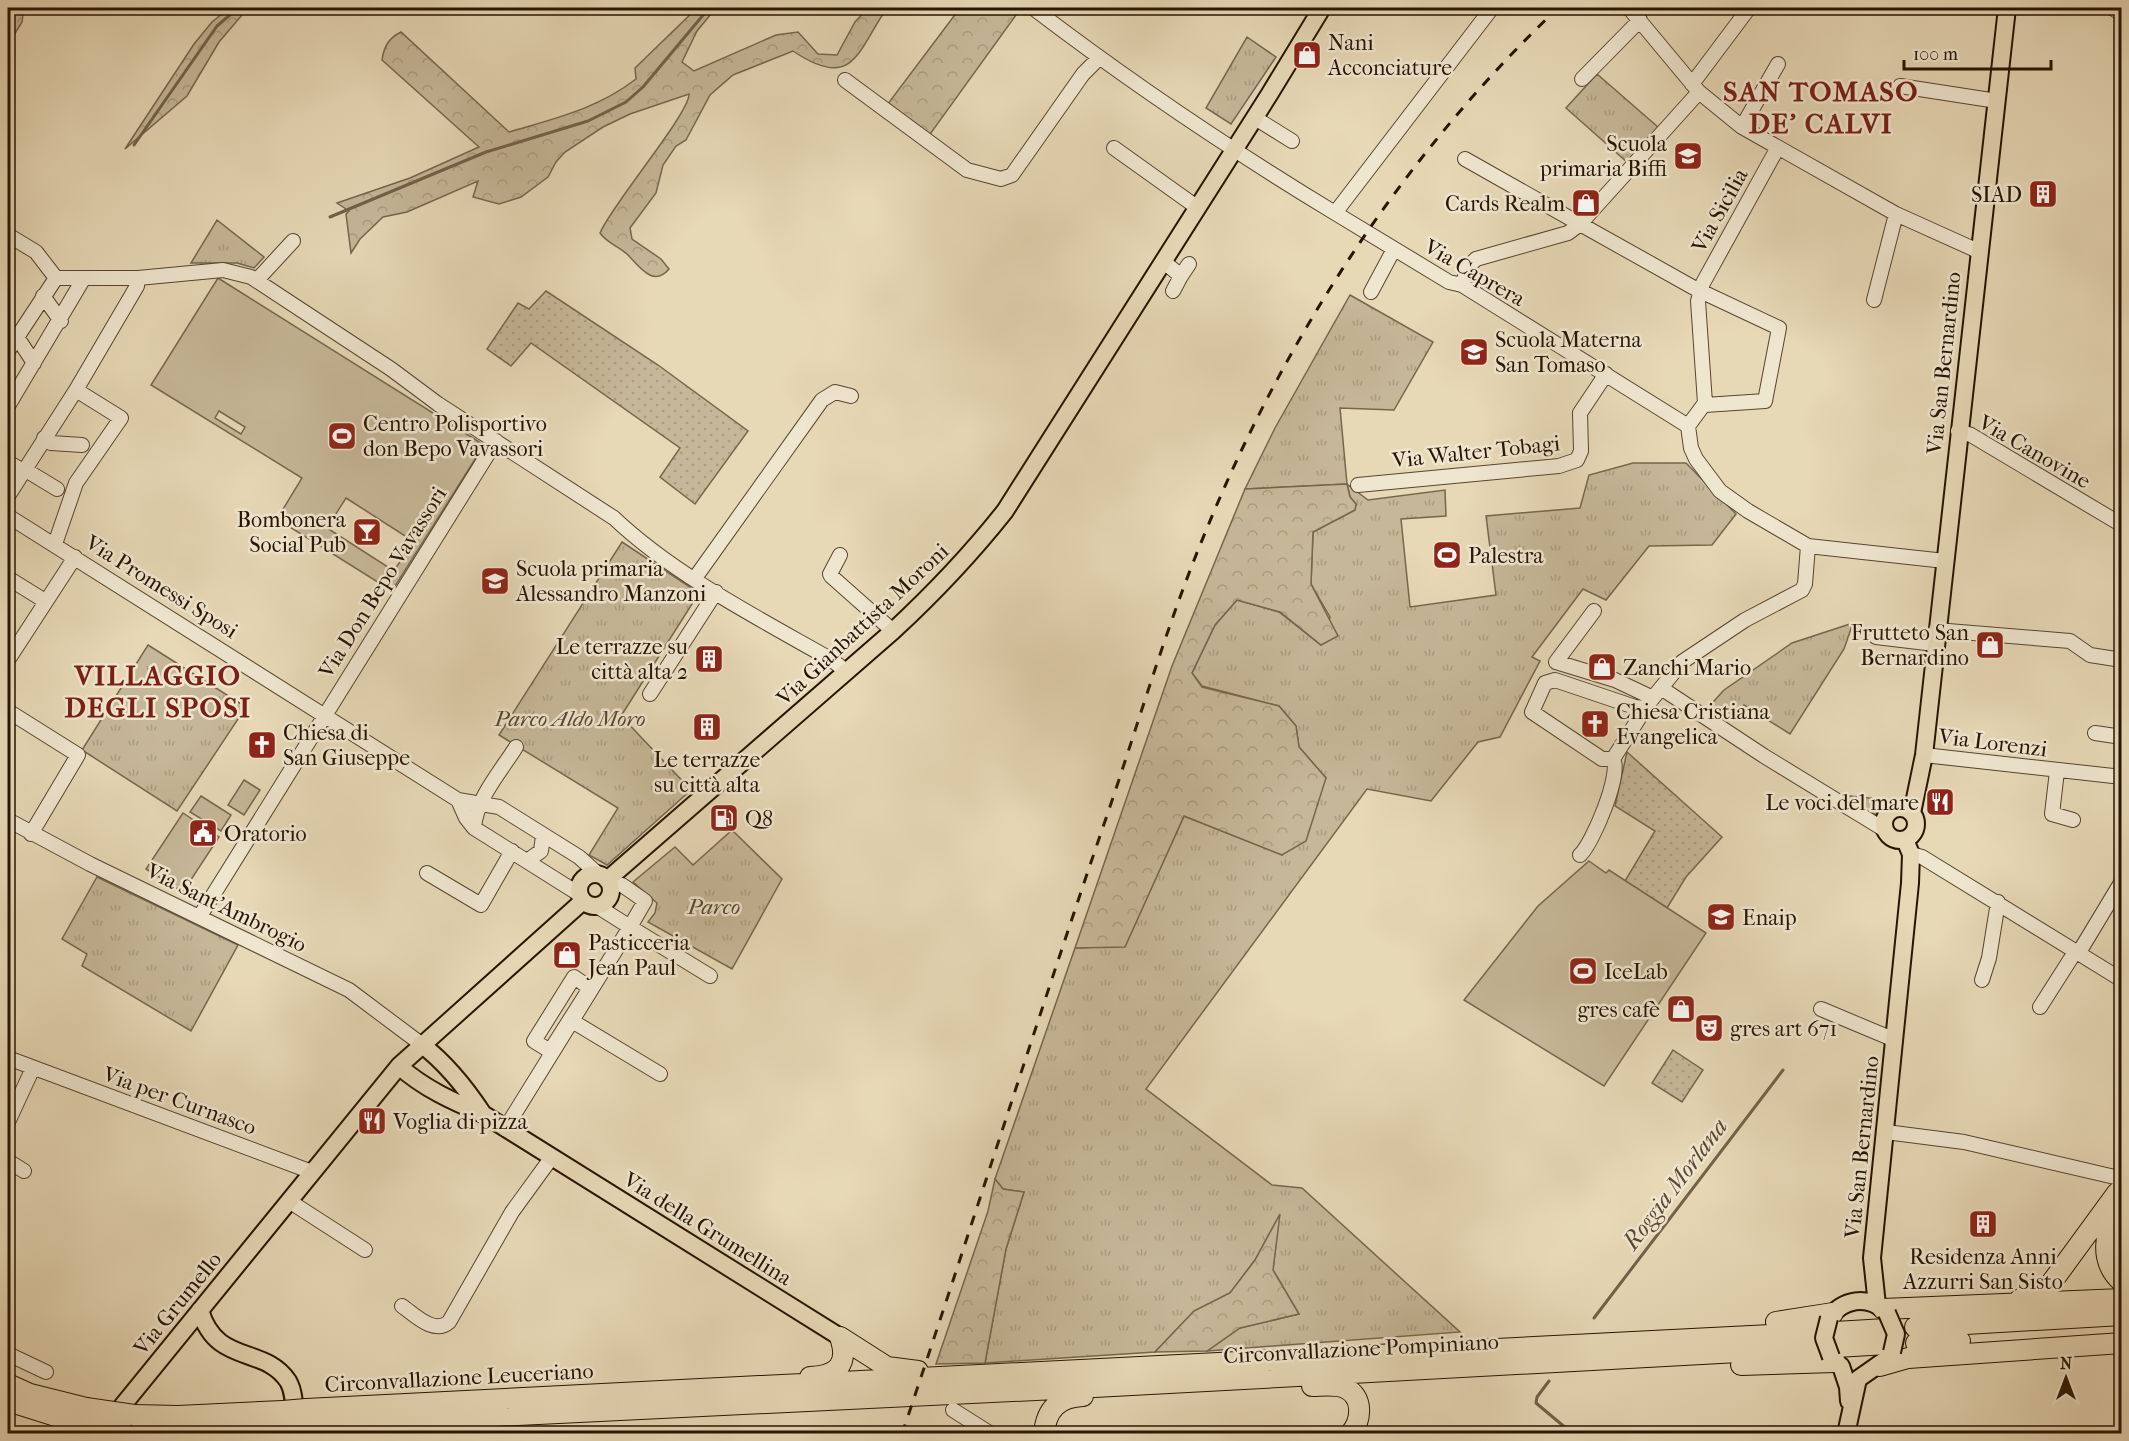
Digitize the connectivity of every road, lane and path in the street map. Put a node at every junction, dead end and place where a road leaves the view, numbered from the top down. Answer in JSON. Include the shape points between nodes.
{"nodes":[{"id":1,"x":1033,"y":8,"type":"edge"},
{"id":2,"x":1322,"y":8,"type":"edge"},
{"id":3,"x":1492,"y":8,"type":"edge"},
{"id":4,"x":1629,"y":8,"type":"edge"},
{"id":5,"x":1749,"y":8,"type":"edge"},
{"id":6,"x":2007,"y":8,"type":"edge"},
{"id":7,"x":2112,"y":8,"type":"edge"},
{"id":8,"x":2121,"y":14,"type":"edge"},
{"id":9,"x":1640,"y":20,"type":"junction"},
{"id":10,"x":1099,"y":58,"type":"junction"},
{"id":11,"x":1778,"y":64,"type":"dead end"},
{"id":12,"x":1582,"y":79,"type":"dead end"},
{"id":13,"x":845,"y":80,"type":"dead end"},
{"id":14,"x":1900,"y":86,"type":"dead end"},
{"id":15,"x":1695,"y":88,"type":"junction"},
{"id":16,"x":1997,"y":101,"type":"junction"},
{"id":17,"x":1255,"y":118,"type":"junction"},
{"id":18,"x":1742,"y":128,"type":"junction"},
{"id":19,"x":1292,"y":141,"type":"dead end"},
{"id":20,"x":1114,"y":148,"type":"dead end"},
{"id":21,"x":1777,"y":149,"type":"junction"},
{"id":22,"x":1233,"y":151,"type":"junction"},
{"id":23,"x":1466,"y":159,"type":"dead end"},
{"id":24,"x":1198,"y":208,"type":"junction"},
{"id":25,"x":1335,"y":213,"type":"junction"},
{"id":26,"x":1896,"y":214,"type":"junction"},
{"id":27,"x":1580,"y":224,"type":"junction"},
{"id":28,"x":8,"y":235,"type":"edge"},
{"id":29,"x":292,"y":241,"type":"dead end"},
{"id":30,"x":1394,"y":249,"type":"junction"},
{"id":31,"x":1978,"y":251,"type":"junction"},
{"id":32,"x":1164,"y":262,"type":"junction"},
{"id":33,"x":56,"y":278,"type":"junction"},
{"id":34,"x":84,"y":278,"type":"junction"},
{"id":35,"x":138,"y":278,"type":"junction"},
{"id":36,"x":257,"y":280,"type":"junction"},
{"id":37,"x":1462,"y":285,"type":"junction"},
{"id":38,"x":1173,"y":291,"type":"dead end"},
{"id":39,"x":1371,"y":292,"type":"dead end"},
{"id":40,"x":1703,"y":292,"type":"junction"},
{"id":41,"x":43,"y":296,"type":"junction"},
{"id":42,"x":1874,"y":300,"type":"dead end"},
{"id":43,"x":61,"y":321,"type":"junction"},
{"id":44,"x":17,"y":337,"type":"junction"},
{"id":45,"x":8,"y":351,"type":"edge"},
{"id":46,"x":34,"y":363,"type":"junction"},
{"id":47,"x":1606,"y":374,"type":"junction"},
{"id":48,"x":76,"y":390,"type":"junction"},
{"id":49,"x":851,"y":396,"type":"dead end"},
{"id":50,"x":1705,"y":405,"type":"junction"},
{"id":51,"x":8,"y":406,"type":"edge"},
{"id":52,"x":1688,"y":426,"type":"junction"},
{"id":53,"x":1958,"y":432,"type":"junction"},
{"id":54,"x":44,"y":438,"type":"junction"},
{"id":55,"x":496,"y":441,"type":"junction"},
{"id":56,"x":82,"y":445,"type":"dead end"},
{"id":57,"x":8,"y":462,"type":"edge"},
{"id":58,"x":23,"y":470,"type":"junction"},
{"id":59,"x":1358,"y":485,"type":"dead end"},
{"id":60,"x":57,"y":489,"type":"dead end"},
{"id":61,"x":8,"y":496,"type":"edge"},
{"id":62,"x":8,"y":516,"type":"edge"},
{"id":63,"x":2121,"y":525,"type":"edge"},
{"id":64,"x":55,"y":544,"type":"junction"},
{"id":65,"x":1808,"y":546,"type":"junction"},
{"id":66,"x":840,"y":555,"type":"dead end"},
{"id":67,"x":75,"y":557,"type":"junction"},
{"id":68,"x":1944,"y":561,"type":"junction"},
{"id":69,"x":8,"y":578,"type":"edge"},
{"id":70,"x":695,"y":578,"type":"junction"},
{"id":71,"x":716,"y":592,"type":"junction"},
{"id":72,"x":45,"y":602,"type":"junction"},
{"id":73,"x":1594,"y":611,"type":"dead end"},
{"id":74,"x":890,"y":627,"type":"junction"},
{"id":75,"x":1935,"y":637,"type":"junction"},
{"id":76,"x":1876,"y":638,"type":"dead end"},
{"id":77,"x":10,"y":651,"type":"edge"},
{"id":78,"x":2121,"y":660,"type":"edge"},
{"id":79,"x":846,"y":672,"type":"junction"},
{"id":80,"x":650,"y":694,"type":"dead end"},
{"id":81,"x":1653,"y":698,"type":"junction"},
{"id":82,"x":8,"y":711,"type":"edge"},
{"id":83,"x":324,"y":715,"type":"junction"},
{"id":84,"x":2095,"y":733,"type":"dead end"},
{"id":85,"x":2121,"y":737,"type":"edge"},
{"id":86,"x":516,"y":747,"type":"dead end"},
{"id":87,"x":1924,"y":755,"type":"junction"},
{"id":88,"x":1613,"y":759,"type":"junction"},
{"id":89,"x":2057,"y":771,"type":"junction"},
{"id":90,"x":2121,"y":777,"type":"edge"},
{"id":91,"x":458,"y":800,"type":"junction"},
{"id":92,"x":483,"y":802,"type":"junction"},
{"id":93,"x":1912,"y":813,"type":"junction"},
{"id":94,"x":8,"y":820,"type":"edge"},
{"id":95,"x":2073,"y":820,"type":"dead end"},
{"id":96,"x":474,"y":828,"type":"junction"},
{"id":97,"x":1885,"y":830,"type":"junction"},
{"id":98,"x":31,"y":834,"type":"junction"},
{"id":99,"x":543,"y":836,"type":"junction"},
{"id":100,"x":1908,"y":847,"type":"junction"},
{"id":101,"x":512,"y":851,"type":"junction"},
{"id":102,"x":1580,"y":855,"type":"dead end"},
{"id":103,"x":527,"y":861,"type":"junction"},
{"id":104,"x":427,"y":873,"type":"dead end"},
{"id":105,"x":605,"y":880,"type":"junction"},
{"id":106,"x":2121,"y":881,"type":"edge"},
{"id":107,"x":584,"y":900,"type":"junction"},
{"id":108,"x":1998,"y":902,"type":"junction"},
{"id":109,"x":200,"y":916,"type":"junction"},
{"id":110,"x":630,"y":927,"type":"junction"},
{"id":111,"x":2076,"y":953,"type":"junction"},
{"id":112,"x":710,"y":976,"type":"dead end"},
{"id":113,"x":574,"y":977,"type":"joint"},
{"id":114,"x":1982,"y":980,"type":"dead end"},
{"id":115,"x":2121,"y":980,"type":"edge"},
{"id":116,"x":2040,"y":1007,"type":"dead end"},
{"id":117,"x":1821,"y":1008,"type":"dead end"},
{"id":118,"x":572,"y":1021,"type":"junction"},
{"id":119,"x":1895,"y":1040,"type":"junction"},
{"id":120,"x":421,"y":1044,"type":"junction"},
{"id":121,"x":8,"y":1058,"type":"edge"},
{"id":122,"x":399,"y":1066,"type":"junction"},
{"id":123,"x":33,"y":1068,"type":"junction"},
{"id":124,"x":660,"y":1074,"type":"dead end"},
{"id":125,"x":483,"y":1114,"type":"junction"},
{"id":126,"x":8,"y":1122,"type":"edge"},
{"id":127,"x":505,"y":1129,"type":"junction"},
{"id":128,"x":1886,"y":1132,"type":"junction"},
{"id":129,"x":552,"y":1157,"type":"junction"},
{"id":130,"x":8,"y":1161,"type":"edge"},
{"id":131,"x":24,"y":1171,"type":"dead end"},
{"id":132,"x":312,"y":1172,"type":"junction"},
{"id":133,"x":2120,"y":1189,"type":"edge"},
{"id":134,"x":289,"y":1201,"type":"junction"},
{"id":135,"x":365,"y":1250,"type":"dead end"},
{"id":136,"x":1872,"y":1258,"type":"junction"},
{"id":137,"x":2121,"y":1282,"type":"edge"},
{"id":138,"x":2121,"y":1299,"type":"edge"},
{"id":139,"x":1850,"y":1302,"type":"junction"},
{"id":140,"x":1971,"y":1305,"type":"junction"},
{"id":141,"x":402,"y":1306,"type":"dead end"},
{"id":142,"x":200,"y":1310,"type":"junction"},
{"id":143,"x":2121,"y":1315,"type":"edge"},
{"id":144,"x":2121,"y":1331,"type":"edge"},
{"id":145,"x":1883,"y":1336,"type":"junction"},
{"id":146,"x":840,"y":1337,"type":"junction"},
{"id":147,"x":1829,"y":1342,"type":"junction"},
{"id":148,"x":2121,"y":1343,"type":"edge"},
{"id":149,"x":2068,"y":1347,"type":"junction"},
{"id":150,"x":1425,"y":1353,"type":"junction"},
{"id":151,"x":2121,"y":1353,"type":"edge"},
{"id":152,"x":8,"y":1354,"type":"edge"},
{"id":153,"x":46,"y":1372,"type":"dead end"},
{"id":154,"x":1067,"y":1373,"type":"junction"},
{"id":155,"x":1221,"y":1379,"type":"junction"},
{"id":156,"x":8,"y":1384,"type":"edge"},
{"id":157,"x":759,"y":1387,"type":"junction"},
{"id":158,"x":915,"y":1388,"type":"junction"},
{"id":159,"x":8,"y":1401,"type":"edge"},
{"id":160,"x":953,"y":1410,"type":"dead end"},
{"id":161,"x":1849,"y":1411,"type":"junction"},
{"id":162,"x":521,"y":1413,"type":"junction"},
{"id":163,"x":84,"y":1416,"type":"junction"},
{"id":164,"x":295,"y":1421,"type":"edge"},
{"id":165,"x":100,"y":1433,"type":"edge"},
{"id":166,"x":406,"y":1434,"type":"edge"},
{"id":167,"x":991,"y":1434,"type":"edge"},
{"id":168,"x":1044,"y":1434,"type":"edge"},
{"id":169,"x":1350,"y":1434,"type":"edge"},
{"id":170,"x":1846,"y":1434,"type":"edge"}],
"edges":[{"from":1,"to":10,"type":"street","name":"Via Caprera"},
{"from":2,"to":17,"type":"main road","name":"Via Gianbattista Moroni"},
{"from":3,"to":25,"type":"street"},
{"from":4,"to":9,"type":"street"},
{"from":5,"to":15,"type":"street"},
{"from":6,"to":16,"type":"main road","name":"Via San Bernardino"},
{"from":7,"to":8,"type":"street"},
{"from":9,"to":12,"type":"street"},
{"from":9,"to":15,"type":"street"},
{"from":10,"to":13,"type":"street","via":[[1083,74],[1012,175],[1001,179],[967,170]]},
{"from":10,"to":22,"type":"street","name":"Via Caprera"},
{"from":11,"to":18,"type":"street"},
{"from":14,"to":16,"type":"street"},
{"from":15,"to":18,"type":"street"},
{"from":15,"to":27,"type":"street"},
{"from":16,"to":31,"type":"main road","name":"Via San Bernardino"},
{"from":17,"to":19,"type":"street"},
{"from":17,"to":22,"type":"main road","name":"Via Gianbattista Moroni"},
{"from":18,"to":21,"type":"street"},
{"from":20,"to":24,"type":"street"},
{"from":21,"to":26,"type":"street"},
{"from":21,"to":40,"type":"street","name":"Via Sicilia","via":[[1703,283]]},
{"from":22,"to":24,"type":"main road","name":"Via Gianbattista Moroni"},
{"from":22,"to":25,"type":"street","name":"Via Caprera"},
{"from":23,"to":27,"type":"street"},
{"from":24,"to":32,"type":"main road","name":"Via Gianbattista Moroni"},
{"from":25,"to":30,"type":"street","name":"Via Caprera"},
{"from":26,"to":31,"type":"street"},
{"from":26,"to":42,"type":"street"},
{"from":27,"to":37,"type":"street","via":[[1568,233],[1476,259]]},
{"from":27,"to":40,"type":"street"},
{"from":28,"to":33,"type":"street","via":[[36,252]]},
{"from":29,"to":36,"type":"street"},
{"from":30,"to":37,"type":"street","name":"Via Caprera","via":[[1449,282]]},
{"from":30,"to":39,"type":"street","name":"Via Caprera"},
{"from":31,"to":53,"type":"main road","name":"Via San Bernardino"},
{"from":32,"to":38,"type":"street","via":[[1185,270]]},
{"from":32,"to":74,"type":"main road","name":"Via Gianbattista Moroni","via":[[1005,511],[939,589]]},
{"from":33,"to":34,"type":"street"},
{"from":33,"to":41,"type":"street"},
{"from":34,"to":35,"type":"street"},
{"from":34,"to":43,"type":"street"},
{"from":35,"to":36,"type":"street","via":[[223,270]]},
{"from":35,"to":48,"type":"street","via":[[138,285]]},
{"from":36,"to":55,"type":"street"},
{"from":37,"to":47,"type":"street","name":"Via Caprera"},
{"from":40,"to":50,"type":"street","name":"Via Sicilia","via":[[1698,301]]},
{"from":40,"to":50,"type":"street","via":[[1779,328],[1765,401]]},
{"from":41,"to":43,"type":"street"},
{"from":41,"to":44,"type":"street"},
{"from":43,"to":46,"type":"street"},
{"from":44,"to":45,"type":"street"},
{"from":44,"to":46,"type":"street"},
{"from":46,"to":51,"type":"street"},
{"from":47,"to":52,"type":"street","name":"Via Caprera"},
{"from":47,"to":59,"type":"street","name":"Via Walter Tobagi","via":[[1580,413],[1581,451],[1577,460],[1559,466]]},
{"from":48,"to":54,"type":"street"},
{"from":48,"to":64,"type":"street","name":"Via Promessi Sposi","via":[[120,419],[76,483]]},
{"from":49,"to":70,"type":"street","via":[[835,392],[822,400]]},
{"from":50,"to":52,"type":"street"},
{"from":52,"to":65,"type":"street","via":[[1696,459],[1720,491]]},
{"from":53,"to":63,"type":"street","name":"Via Canovine","via":[[1971,435]]},
{"from":53,"to":68,"type":"main road","name":"Via San Bernardino"},
{"from":54,"to":56,"type":"street","via":[[51,443]]},
{"from":54,"to":58,"type":"street"},
{"from":55,"to":70,"type":"street","via":[[614,518]]},
{"from":55,"to":83,"type":"street","name":"Via Don Bepo Vavassori"},
{"from":57,"to":58,"type":"street"},
{"from":58,"to":60,"type":"street"},
{"from":58,"to":61,"type":"street"},
{"from":62,"to":64,"type":"street","name":"Via Promessi Sposi"},
{"from":64,"to":67,"type":"street","name":"Via Promessi Sposi"},
{"from":65,"to":68,"type":"street"},
{"from":65,"to":81,"type":"street","via":[[1802,590],[1701,648],[1682,662]]},
{"from":66,"to":74,"type":"street","name":"Via Gianbattista Moroni","via":[[831,576]]},
{"from":67,"to":72,"type":"street"},
{"from":67,"to":83,"type":"street","name":"Via Promessi Sposi"},
{"from":68,"to":75,"type":"main road","name":"Via San Bernardino"},
{"from":69,"to":72,"type":"street"},
{"from":70,"to":71,"type":"street"},
{"from":71,"to":79,"type":"street"},
{"from":71,"to":80,"type":"street"},
{"from":72,"to":77,"type":"street"},
{"from":73,"to":81,"type":"street","via":[[1556,662],[1615,680]]},
{"from":74,"to":79,"type":"main road","name":"Via Gianbattista Moroni"},
{"from":75,"to":76,"type":"street"},
{"from":75,"to":78,"type":"street","via":[[2070,641],[2090,655]]},
{"from":75,"to":87,"type":"main road","name":"Via San Bernardino"},
{"from":79,"to":105,"type":"main road","name":"Via Gianbattista Moroni"},
{"from":81,"to":88,"type":"street"},
{"from":81,"to":88,"type":"street","via":[[1635,707],[1555,680],[1545,683],[1532,712],[1602,759]]},
{"from":81,"to":97,"type":"street","via":[[1764,756]]},
{"from":82,"to":98,"type":"street","via":[[78,755]]},
{"from":83,"to":91,"type":"street","name":"Via Promessi Sposi"},
{"from":83,"to":109,"type":"street","name":"Via Don Bepo Vavassori"},
{"from":84,"to":85,"type":"street"},
{"from":86,"to":92,"type":"street"},
{"from":87,"to":89,"type":"street","name":"Via Lorenzi"},
{"from":87,"to":93,"type":"main road","name":"Via San Bernardino"},
{"from":88,"to":102,"type":"street","via":[[1615,771],[1595,834]]},
{"from":89,"to":90,"type":"street","name":"Via Lorenzi"},
{"from":89,"to":95,"type":"street","name":"Via Lorenzi","via":[[2052,814]]},
{"from":91,"to":92,"type":"street","name":"Via Promessi Sposi"},
{"from":91,"to":96,"type":"street","name":"Via Promessi Sposi"},
{"from":92,"to":96,"type":"street"},
{"from":92,"to":99,"type":"street","name":"Via Promessi Sposi","via":[[499,807]]},
{"from":93,"to":97,"type":"main road","via":[[1892,811],[1885,819]]},
{"from":93,"to":100,"type":"main road","name":"Via San Bernardino","via":[[1916,829]]},
{"from":94,"to":98,"type":"street","name":"Via Sant'Ambrogio"},
{"from":96,"to":101,"type":"street","name":"Via Promessi Sposi"},
{"from":97,"to":100,"type":"main road"},
{"from":98,"to":109,"type":"street","name":"Via Sant'Ambrogio"},
{"from":99,"to":103,"type":"street","via":[[541,851]]},
{"from":99,"to":105,"type":"street","name":"Via Promessi Sposi","via":[[579,857]]},
{"from":100,"to":108,"type":"street"},
{"from":100,"to":119,"type":"main road","name":"Via San Bernardino","via":[[1910,883]]},
{"from":101,"to":103,"type":"street","name":"Via Promessi Sposi"},
{"from":101,"to":104,"type":"street","via":[[481,905]]},
{"from":103,"to":107,"type":"street","name":"Via Promessi Sposi"},
{"from":105,"to":107,"type":"main road","name":"Via Gianbattista Moroni","via":[[592,874],[581,881]]},
{"from":105,"to":107,"type":"main road","name":"Via Gianbattista Moroni","via":[[611,892],[607,900],[600,905]]},
{"from":105,"to":110,"type":"street","name":"Via Promessi Sposi","via":[[622,885],[645,901]]},
{"from":106,"to":111,"type":"street"},
{"from":107,"to":110,"type":"street","name":"Via Promessi Sposi"},
{"from":107,"to":120,"type":"main road","name":"Via Gianbattista Moroni"},
{"from":108,"to":111,"type":"street"},
{"from":108,"to":114,"type":"street"},
{"from":109,"to":120,"type":"street","name":"Via Sant'Ambrogio","via":[[349,990]]},
{"from":110,"to":112,"type":"street","name":"Via Promessi Sposi"},
{"from":110,"to":118,"type":"street"},
{"from":111,"to":115,"type":"street"},
{"from":111,"to":116,"type":"street"},
{"from":113,"to":113,"type":"street","via":[[590,988],[550,1051],[534,1041]]},
{"from":117,"to":119,"type":"street","name":"Via San Bernardino"},
{"from":118,"to":124,"type":"street"},
{"from":118,"to":127,"type":"street"},
{"from":119,"to":128,"type":"main road","name":"Via San Bernardino"},
{"from":120,"to":122,"type":"main road","name":"Via Grumello"},
{"from":120,"to":125,"type":"main road","name":"Via della Grumellina","via":[[438,1057]]},
{"from":121,"to":123,"type":"street","name":"Via per Curnasco"},
{"from":122,"to":125,"type":"main road","name":"Via della Grumellina","via":[[455,1102]]},
{"from":122,"to":132,"type":"main road","name":"Via Grumello"},
{"from":123,"to":126,"type":"street"},
{"from":123,"to":132,"type":"street","name":"Via per Curnasco"},
{"from":125,"to":127,"type":"main road","name":"Via della Grumellina"},
{"from":127,"to":129,"type":"main road","name":"Via della Grumellina"},
{"from":128,"to":133,"type":"street","via":[[1986,1147]]},
{"from":128,"to":136,"type":"main road","name":"Via San Bernardino"},
{"from":129,"to":141,"type":"street","via":[[512,1212],[449,1322],[432,1326]]},
{"from":129,"to":146,"type":"main road","name":"Via della Grumellina"},
{"from":130,"to":131,"type":"street"},
{"from":132,"to":134,"type":"main road","name":"Via Grumello"},
{"from":133,"to":137,"type":"highway","via":[[2106,1246],[2110,1268]]},
{"from":133,"to":140,"type":"highway","via":[[2049,1286],[2030,1297]]},
{"from":134,"to":135,"type":"street"},
{"from":134,"to":142,"type":"main road","name":"Via Grumello"},
{"from":136,"to":139,"type":"main road","name":"Via San Bernardino","via":[[1864,1282]]},
{"from":136,"to":145,"type":"main road","name":"Via San Bernardino"},
{"from":138,"to":140,"type":"highway"},
{"from":139,"to":145,"type":"main road","via":[[1866,1301]]},
{"from":139,"to":147,"type":"main road","name":"Via San Bernardino"},
{"from":140,"to":145,"type":"highway"},
{"from":142,"to":164,"type":"main road","via":[[214,1340],[273,1368],[288,1381]]},
{"from":142,"to":165,"type":"main road","name":"Via Grumello"},
{"from":143,"to":144,"type":"highway","via":[[1915,1335]]},
{"from":145,"to":147,"type":"highway","name":"Circonvallazione Pompiniano"},
{"from":145,"to":147,"type":"main road","via":[[1858,1372]]},
{"from":145,"to":149,"type":"highway","via":[[1908,1358]]},
{"from":145,"to":161,"type":"main road","via":[[1858,1379]]},
{"from":146,"to":154,"type":"highway","via":[[887,1367],[906,1371],[1035,1365]]},
{"from":146,"to":157,"type":"highway","via":[[844,1356],[832,1373],[774,1378]]},
{"from":147,"to":150,"type":"highway","name":"Circonvallazione Pompiniano"},
{"from":147,"to":150,"type":"highway","via":[[1796,1321],[1500,1338]]},
{"from":147,"to":155,"type":"highway","name":"Circonvallazione Pompiniano"},
{"from":147,"to":161,"type":"main road","via":[[1848,1387]]},
{"from":148,"to":149,"type":"highway"},
{"from":149,"to":151,"type":"highway","via":[[2081,1355]]},
{"from":150,"to":154,"type":"highway","name":"Circonvallazione Pompiniano"},
{"from":152,"to":153,"type":"street"},
{"from":154,"to":158,"type":"highway","name":"Circonvallazione Pompiniano"},
{"from":155,"to":158,"type":"highway","name":"Circonvallazione Pompiniano"},
{"from":155,"to":168,"type":"highway","via":[[1164,1392],[1064,1398],[1047,1417]]},
{"from":155,"to":169,"type":"highway","via":[[1345,1388],[1359,1405],[1359,1419]]},
{"from":156,"to":163,"type":"highway","name":"Circonvallazione Leuceriano"},
{"from":157,"to":158,"type":"highway","name":"Circonvallazione Leuceriano"},
{"from":157,"to":164,"type":"highway","name":"Circonvallazione Leuceriano"},
{"from":158,"to":162,"type":"highway","name":"Circonvallazione Leuceriano"},
{"from":159,"to":163,"type":"highway","name":"Circonvallazione Leuceriano"},
{"from":160,"to":167,"type":"street"},
{"from":161,"to":170,"type":"main road"},
{"from":162,"to":164,"type":"highway","name":"Circonvallazione Leuceriano"},
{"from":162,"to":166,"type":"highway","via":[[487,1426]]},
{"from":163,"to":164,"type":"highway","name":"Circonvallazione Leuceriano","bridge":true,"via":[[190,1432]]}]}
